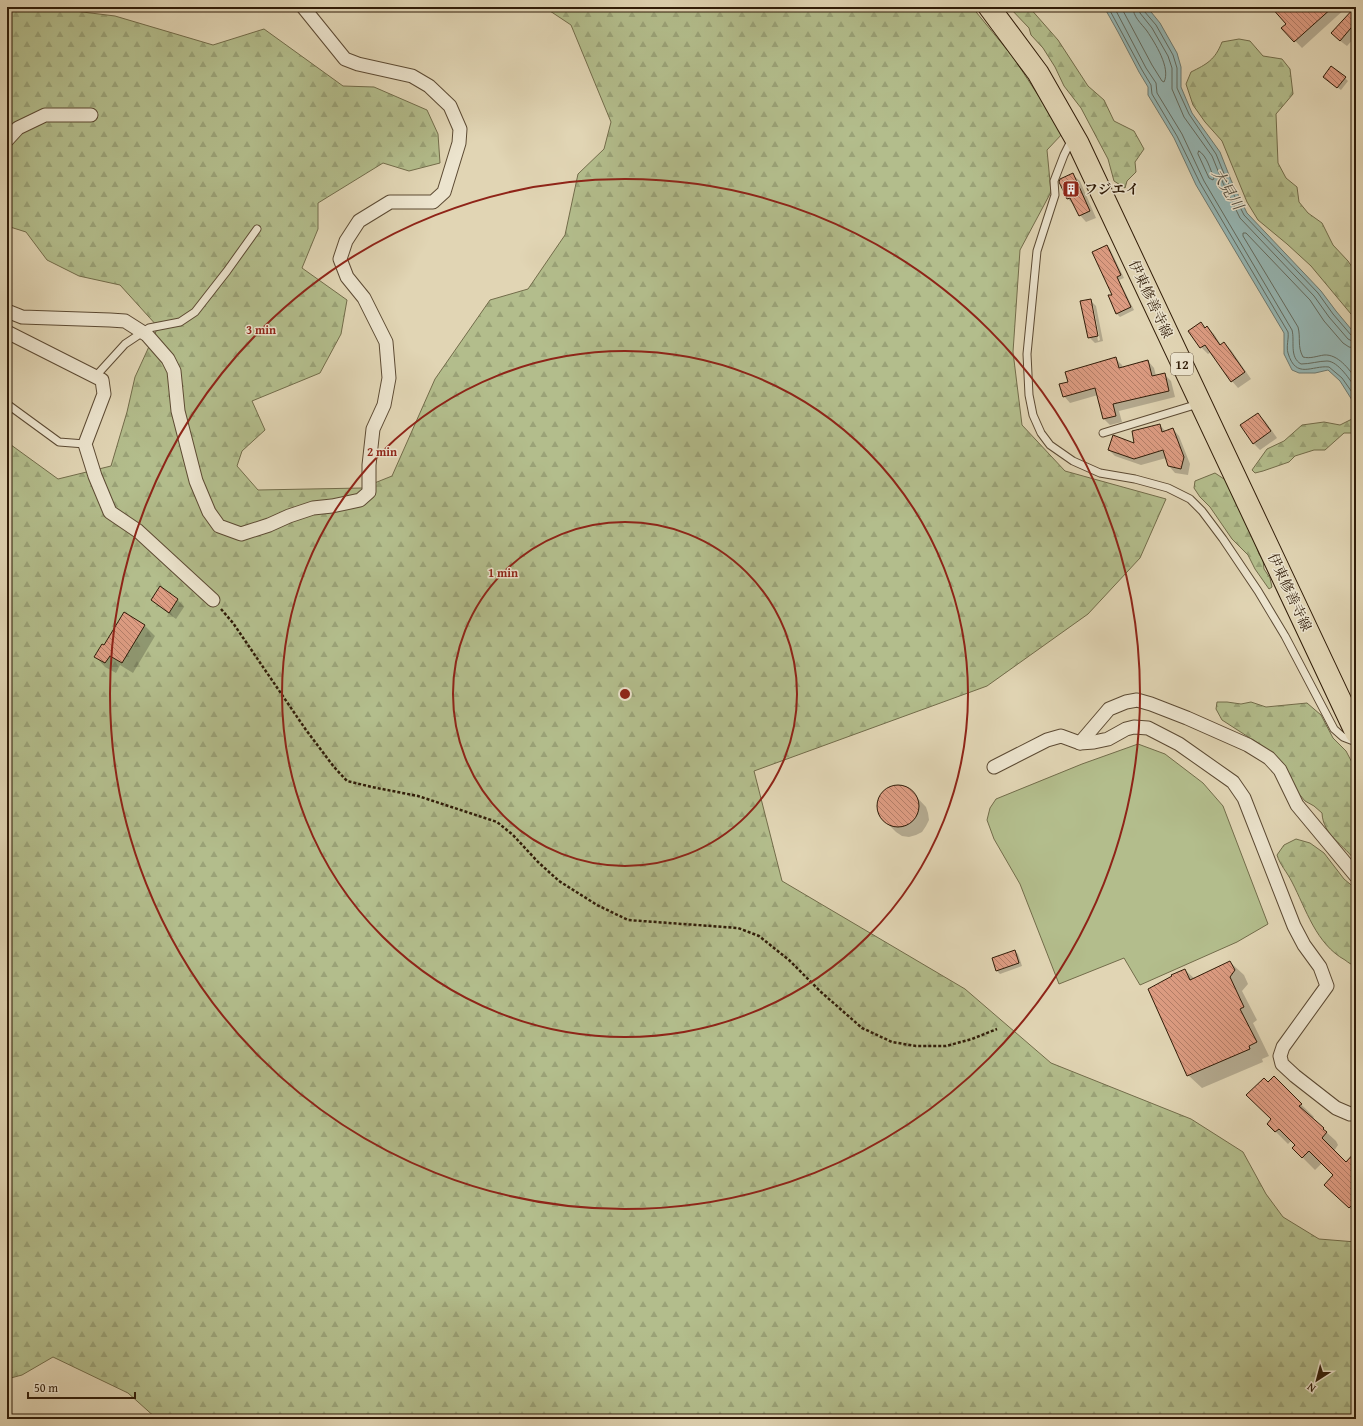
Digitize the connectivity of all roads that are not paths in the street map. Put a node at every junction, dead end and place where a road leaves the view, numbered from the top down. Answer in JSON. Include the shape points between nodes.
{"nodes":[{"id":1,"x":303,"y":7,"type":"edge"},
{"id":2,"x":989,"y":7,"type":"edge"},
{"id":3,"x":90,"y":115,"type":"dead end"},
{"id":4,"x":1073,"y":136,"type":"junction"},
{"id":5,"x":7,"y":140,"type":"edge"},
{"id":6,"x":257,"y":229,"type":"dead end"},
{"id":7,"x":7,"y":311,"type":"edge"},
{"id":8,"x":7,"y":332,"type":"edge"},
{"id":9,"x":143,"y":332,"type":"junction"},
{"id":10,"x":95,"y":377,"type":"junction"},
{"id":11,"x":1200,"y":403,"type":"junction"},
{"id":12,"x":7,"y":404,"type":"edge"},
{"id":13,"x":1103,"y":433,"type":"dead end"},
{"id":14,"x":85,"y":444,"type":"junction"},
{"id":15,"x":213,"y":600,"type":"road end"},
{"id":16,"x":1356,"y":733,"type":"edge"},
{"id":17,"x":1356,"y":742,"type":"edge"},
{"id":18,"x":1080,"y":743,"type":"junction"},
{"id":19,"x":994,"y":767,"type":"dead end"},
{"id":20,"x":1356,"y":876,"type":"edge"},
{"id":21,"x":1356,"y":1113,"type":"edge"}],
"edges":[{"from":1,"to":9,"type":"street","via":[[345,59],[418,79],[450,106],[460,129],[459,143],[444,192],[433,202],[390,202],[359,221],[346,241],[340,259],[348,277],[364,298],[386,342],[389,378],[384,405],[373,429],[369,492],[360,500],[313,508],[241,534],[219,526],[209,512],[196,481],[178,411],[174,371],[168,359]]},
{"from":2,"to":4,"type":"main road","name":"伊東修善寺線","number":"12","via":[[1038,73]]},
{"from":3,"to":5,"type":"street","via":[[45,115],[18,128]]},
{"from":4,"to":11,"type":"main road","name":"伊東修善寺線","number":"12"},
{"from":4,"to":17,"type":"lane","via":[[1054,181],[1055,195],[1037,251],[1027,354],[1032,415],[1050,445],[1073,461],[1100,473],[1168,488],[1190,499],[1202,511],[1258,591],[1334,729],[1343,737]]},
{"from":6,"to":9,"type":"lane","via":[[195,312],[180,322],[149,328]]},
{"from":7,"to":9,"type":"street","via":[[22,317],[125,321]]},
{"from":8,"to":10,"type":"street"},
{"from":9,"to":10,"type":"lane","via":[[125,344]]},
{"from":10,"to":14,"type":"street","via":[[102,380],[104,394]]},
{"from":11,"to":13,"type":"lane"},
{"from":11,"to":16,"type":"main road","name":"伊東修善寺線","number":"12"},
{"from":12,"to":14,"type":"lane","via":[[59,442]]},
{"from":14,"to":15,"type":"street","via":[[110,512],[138,531]]},
{"from":18,"to":19,"type":"street","via":[[1061,736],[1047,740]]},
{"from":18,"to":20,"type":"street","via":[[1109,709],[1137,700],[1187,718],[1248,745],[1269,758],[1280,770],[1297,805]]},
{"from":18,"to":21,"type":"street","via":[[1108,739],[1134,727],[1148,728],[1179,744],[1233,782],[1244,798],[1294,926],[1320,967],[1327,986],[1282,1047],[1282,1064],[1336,1108],[1350,1114]]}]}
